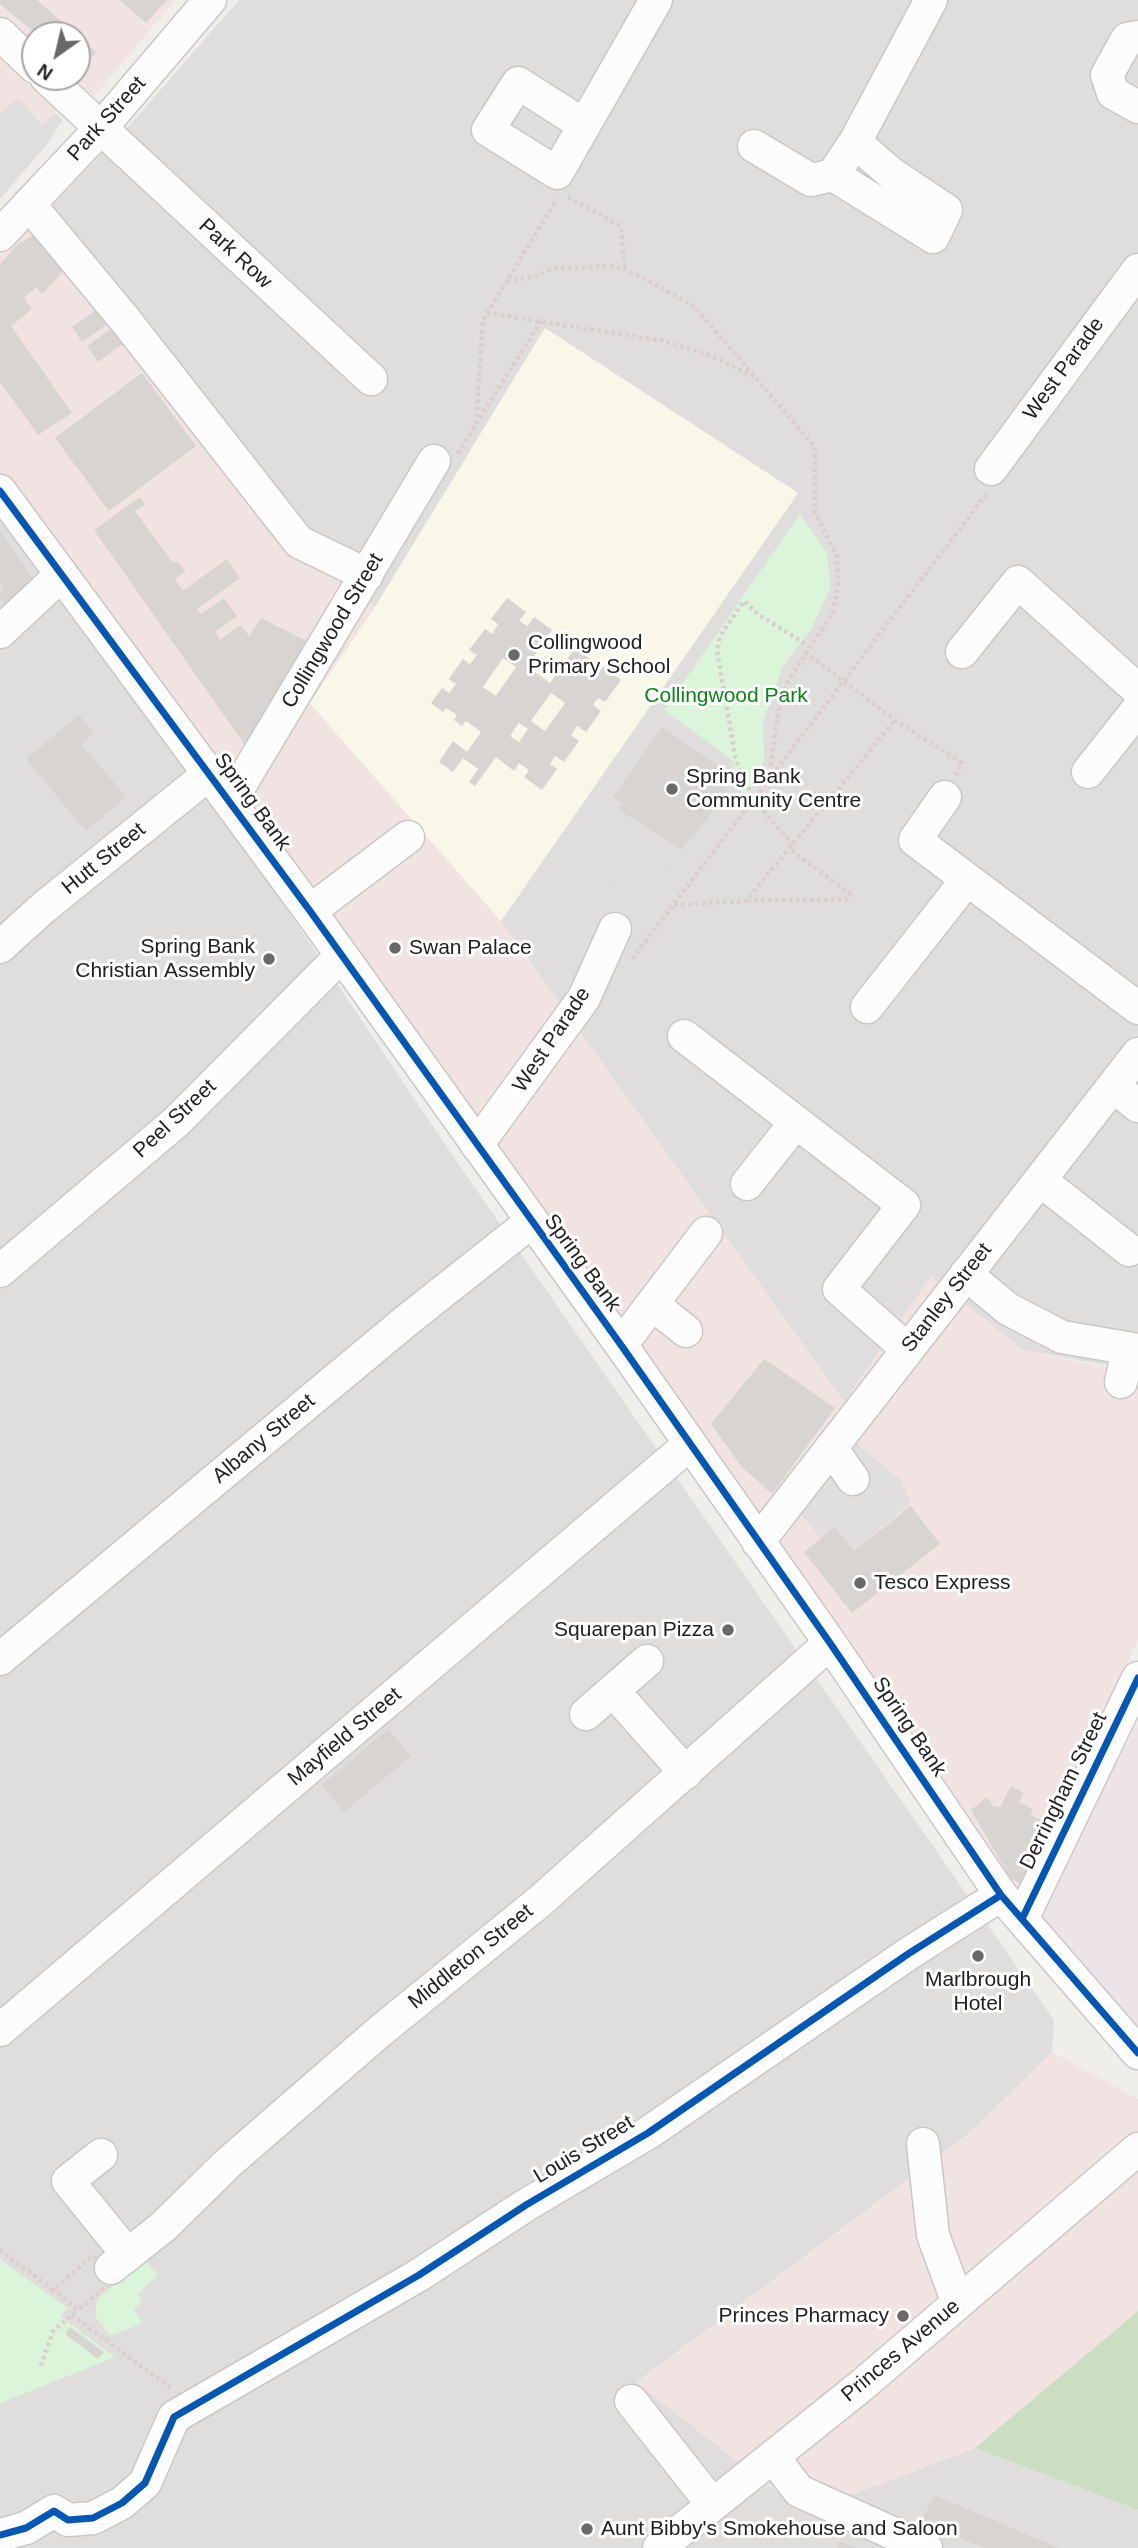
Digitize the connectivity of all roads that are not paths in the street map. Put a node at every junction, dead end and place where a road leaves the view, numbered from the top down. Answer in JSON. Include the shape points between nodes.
{"nodes":[{"id":1,"x":210,"y":0,"type":"edge"},
{"id":2,"x":931,"y":0,"type":"edge"},
{"id":3,"x":646,"y":4,"type":"edge"},
{"id":4,"x":0,"y":34,"type":"edge"},
{"id":5,"x":1138,"y":37,"type":"edge"},
{"id":6,"x":21,"y":54,"type":"edge"},
{"id":7,"x":61,"y":91,"type":"edge"},
{"id":8,"x":1138,"y":107,"type":"edge"},
{"id":9,"x":584,"y":125,"type":"dead end"},
{"id":10,"x":101,"y":128,"type":"junction"},
{"id":11,"x":855,"y":142,"type":"junction"},
{"id":12,"x":754,"y":146,"type":"dead end"},
{"id":13,"x":833,"y":175,"type":"junction"},
{"id":14,"x":29,"y":204,"type":"junction"},
{"id":15,"x":0,"y":235,"type":"edge"},
{"id":16,"x":1138,"y":270,"type":"edge"},
{"id":17,"x":371,"y":379,"type":"dead end"},
{"id":18,"x":434,"y":461,"type":"road end"},
{"id":19,"x":991,"y":469,"type":"road end"},
{"id":20,"x":0,"y":491,"type":"edge"},
{"id":21,"x":367,"y":575,"type":"junction"},
{"id":22,"x":60,"y":576,"type":"junction"},
{"id":23,"x":0,"y":632,"type":"edge"},
{"id":24,"x":962,"y":652,"type":"dead end"},
{"id":25,"x":1138,"y":690,"type":"edge"},
{"id":26,"x":1138,"y":709,"type":"edge"},
{"id":27,"x":1088,"y":772,"type":"dead end"},
{"id":28,"x":217,"y":784,"type":"junction"},
{"id":29,"x":945,"y":797,"type":"road end"},
{"id":30,"x":408,"y":837,"type":"dead end"},
{"id":31,"x":966,"y":881,"type":"junction"},
{"id":32,"x":310,"y":911,"type":"junction"},
{"id":33,"x":615,"y":929,"type":"dead end"},
{"id":34,"x":0,"y":947,"type":"edge"},
{"id":35,"x":341,"y":956,"type":"junction"},
{"id":36,"x":867,"y":1007,"type":"dead end"},
{"id":37,"x":1138,"y":1008,"type":"edge"},
{"id":38,"x":684,"y":1036,"type":"dead end"},
{"id":39,"x":1138,"y":1054,"type":"edge"},
{"id":40,"x":1113,"y":1086,"type":"junction"},
{"id":41,"x":1138,"y":1106,"type":"edge"},
{"id":42,"x":796,"y":1122,"type":"junction"},
{"id":43,"x":477,"y":1145,"type":"junction"},
{"id":44,"x":1040,"y":1180,"type":"junction"},
{"id":45,"x":747,"y":1184,"type":"dead end"},
{"id":46,"x":531,"y":1222,"type":"junction"},
{"id":47,"x":706,"y":1233,"type":"dead end"},
{"id":48,"x":1129,"y":1250,"type":"dead end"},
{"id":49,"x":0,"y":1271,"type":"edge"},
{"id":50,"x":966,"y":1274,"type":"junction"},
{"id":51,"x":652,"y":1304,"type":"junction"},
{"id":52,"x":686,"y":1331,"type":"dead end"},
{"id":53,"x":621,"y":1345,"type":"junction"},
{"id":54,"x":907,"y":1349,"type":"junction"},
{"id":55,"x":1133,"y":1349,"type":"edge"},
{"id":56,"x":1121,"y":1382,"type":"dead end"},
{"id":57,"x":690,"y":1444,"type":"junction"},
{"id":58,"x":831,"y":1448,"type":"junction"},
{"id":59,"x":853,"y":1479,"type":"dead end"},
{"id":60,"x":758,"y":1542,"type":"junction"},
{"id":61,"x":831,"y":1643,"type":"junction"},
{"id":62,"x":0,"y":1659,"type":"edge"},
{"id":63,"x":647,"y":1661,"type":"dead end"},
{"id":64,"x":1138,"y":1678,"type":"edge"},
{"id":65,"x":613,"y":1691,"type":"junction"},
{"id":66,"x":586,"y":1714,"type":"dead end"},
{"id":67,"x":685,"y":1773,"type":"junction"},
{"id":68,"x":1001,"y":1895,"type":"junction"},
{"id":69,"x":1022,"y":1919,"type":"junction"},
{"id":70,"x":0,"y":2030,"type":"edge"},
{"id":71,"x":1138,"y":2053,"type":"edge"},
{"id":72,"x":923,"y":2144,"type":"dead end"},
{"id":73,"x":1138,"y":2149,"type":"edge"},
{"id":74,"x":100,"y":2155,"type":"dead end"},
{"id":75,"x":958,"y":2303,"type":"junction"},
{"id":76,"x":631,"y":2402,"type":"dead end"},
{"id":77,"x":773,"y":2457,"type":"junction"},
{"id":78,"x":713,"y":2505,"type":"junction"},
{"id":79,"x":0,"y":2535,"type":"edge"},
{"id":80,"x":659,"y":2548,"type":"edge"},
{"id":81,"x":926,"y":2548,"type":"edge"}],
"edges":[{"from":1,"to":10,"type":"street","name":"Park Street"},
{"from":2,"to":11,"type":"street"},
{"from":3,"to":9,"type":"street"},
{"from":4,"to":6,"type":"street"},
{"from":5,"to":8,"type":"street","via":[[1127,39],[1107,75],[1113,93]]},
{"from":7,"to":10,"type":"street","name":"Park Row"},
{"from":10,"to":14,"type":"street","name":"Park Street"},
{"from":10,"to":17,"type":"street","name":"Park Row"},
{"from":11,"to":13,"type":"street"},
{"from":11,"to":13,"type":"street","via":[[946,211],[933,237]]},
{"from":12,"to":13,"type":"street","via":[[811,180]]},
{"from":14,"to":15,"type":"street","name":"Park Street"},
{"from":14,"to":21,"type":"street","via":[[299,542]]},
{"from":16,"to":19,"type":"street","name":"West Parade"},
{"from":18,"to":21,"type":"street","name":"Collingwood Street"},
{"from":20,"to":22,"type":"street","name":"Spring Bank"},
{"from":21,"to":28,"type":"street","name":"Collingwood Street","via":[[242,782]]},
{"from":22,"to":23,"type":"street"},
{"from":22,"to":28,"type":"street","name":"Spring Bank"},
{"from":24,"to":25,"type":"street","via":[[1018,582]]},
{"from":26,"to":27,"type":"street"},
{"from":28,"to":32,"type":"street","name":"Spring Bank"},
{"from":28,"to":34,"type":"street","name":"Hutt Street","via":[[80,878]]},
{"from":29,"to":31,"type":"street","via":[[915,840]]},
{"from":30,"to":32,"type":"street"},
{"from":31,"to":36,"type":"street"},
{"from":31,"to":37,"type":"street"},
{"from":32,"to":35,"type":"street","name":"Spring Bank"},
{"from":33,"to":43,"type":"street","name":"West Parade","via":[[584,998]]},
{"from":35,"to":43,"type":"street","name":"Spring Bank"},
{"from":35,"to":49,"type":"street","name":"Peel Street","via":[[176,1122]]},
{"from":38,"to":42,"type":"street"},
{"from":39,"to":40,"type":"street","name":"Stanley Street"},
{"from":40,"to":41,"type":"street"},
{"from":40,"to":44,"type":"street","name":"Stanley Street"},
{"from":42,"to":45,"type":"street"},
{"from":42,"to":54,"type":"street","via":[[904,1205],[839,1289]]},
{"from":43,"to":46,"type":"street","name":"Spring Bank"},
{"from":44,"to":48,"type":"street"},
{"from":44,"to":50,"type":"street","name":"Stanley Street"},
{"from":46,"to":53,"type":"street","name":"Spring Bank"},
{"from":46,"to":62,"type":"street","name":"Albany Street"},
{"from":47,"to":51,"type":"street"},
{"from":50,"to":54,"type":"street","name":"Stanley Street"},
{"from":50,"to":55,"type":"street","via":[[1008,1309],[1062,1337]]},
{"from":51,"to":52,"type":"street"},
{"from":51,"to":53,"type":"street"},
{"from":53,"to":57,"type":"street","name":"Spring Bank"},
{"from":54,"to":58,"type":"street","name":"Stanley Street"},
{"from":55,"to":56,"type":"street"},
{"from":57,"to":60,"type":"street","name":"Spring Bank"},
{"from":57,"to":70,"type":"street","name":"Mayfield Street"},
{"from":58,"to":59,"type":"street"},
{"from":58,"to":60,"type":"street","name":"Stanley Street"},
{"from":60,"to":61,"type":"street","name":"Spring Bank"},
{"from":61,"to":67,"type":"street","name":"Middleton Street"},
{"from":61,"to":68,"type":"street","name":"Spring Bank"},
{"from":63,"to":65,"type":"street"},
{"from":64,"to":69,"type":"street","name":"Derringham Street"},
{"from":65,"to":66,"type":"street"},
{"from":65,"to":67,"type":"street"},
{"from":67,"to":74,"type":"street","name":"Middleton Street","via":[[539,1902],[379,2032],[119,2261],[68,2181]]},
{"from":68,"to":69,"type":"street","name":"Spring Bank"},
{"from":68,"to":79,"type":"street","name":"Louis Street","via":[[648,2133],[526,2204],[419,2275],[181,2413],[145,2483],[122,2504],[93,2518],[68,2520],[54,2511],[26,2528]]},
{"from":69,"to":71,"type":"street","name":"Spring Bank"},
{"from":72,"to":75,"type":"street","via":[[933,2235]]},
{"from":73,"to":75,"type":"street","name":"Princes Avenue"},
{"from":75,"to":77,"type":"street","name":"Princes Avenue"},
{"from":76,"to":78,"type":"street"},
{"from":77,"to":78,"type":"street","name":"Princes Avenue"},
{"from":77,"to":81,"type":"street","via":[[799,2491]]},
{"from":78,"to":80,"type":"street","name":"Princes Avenue"}]}
